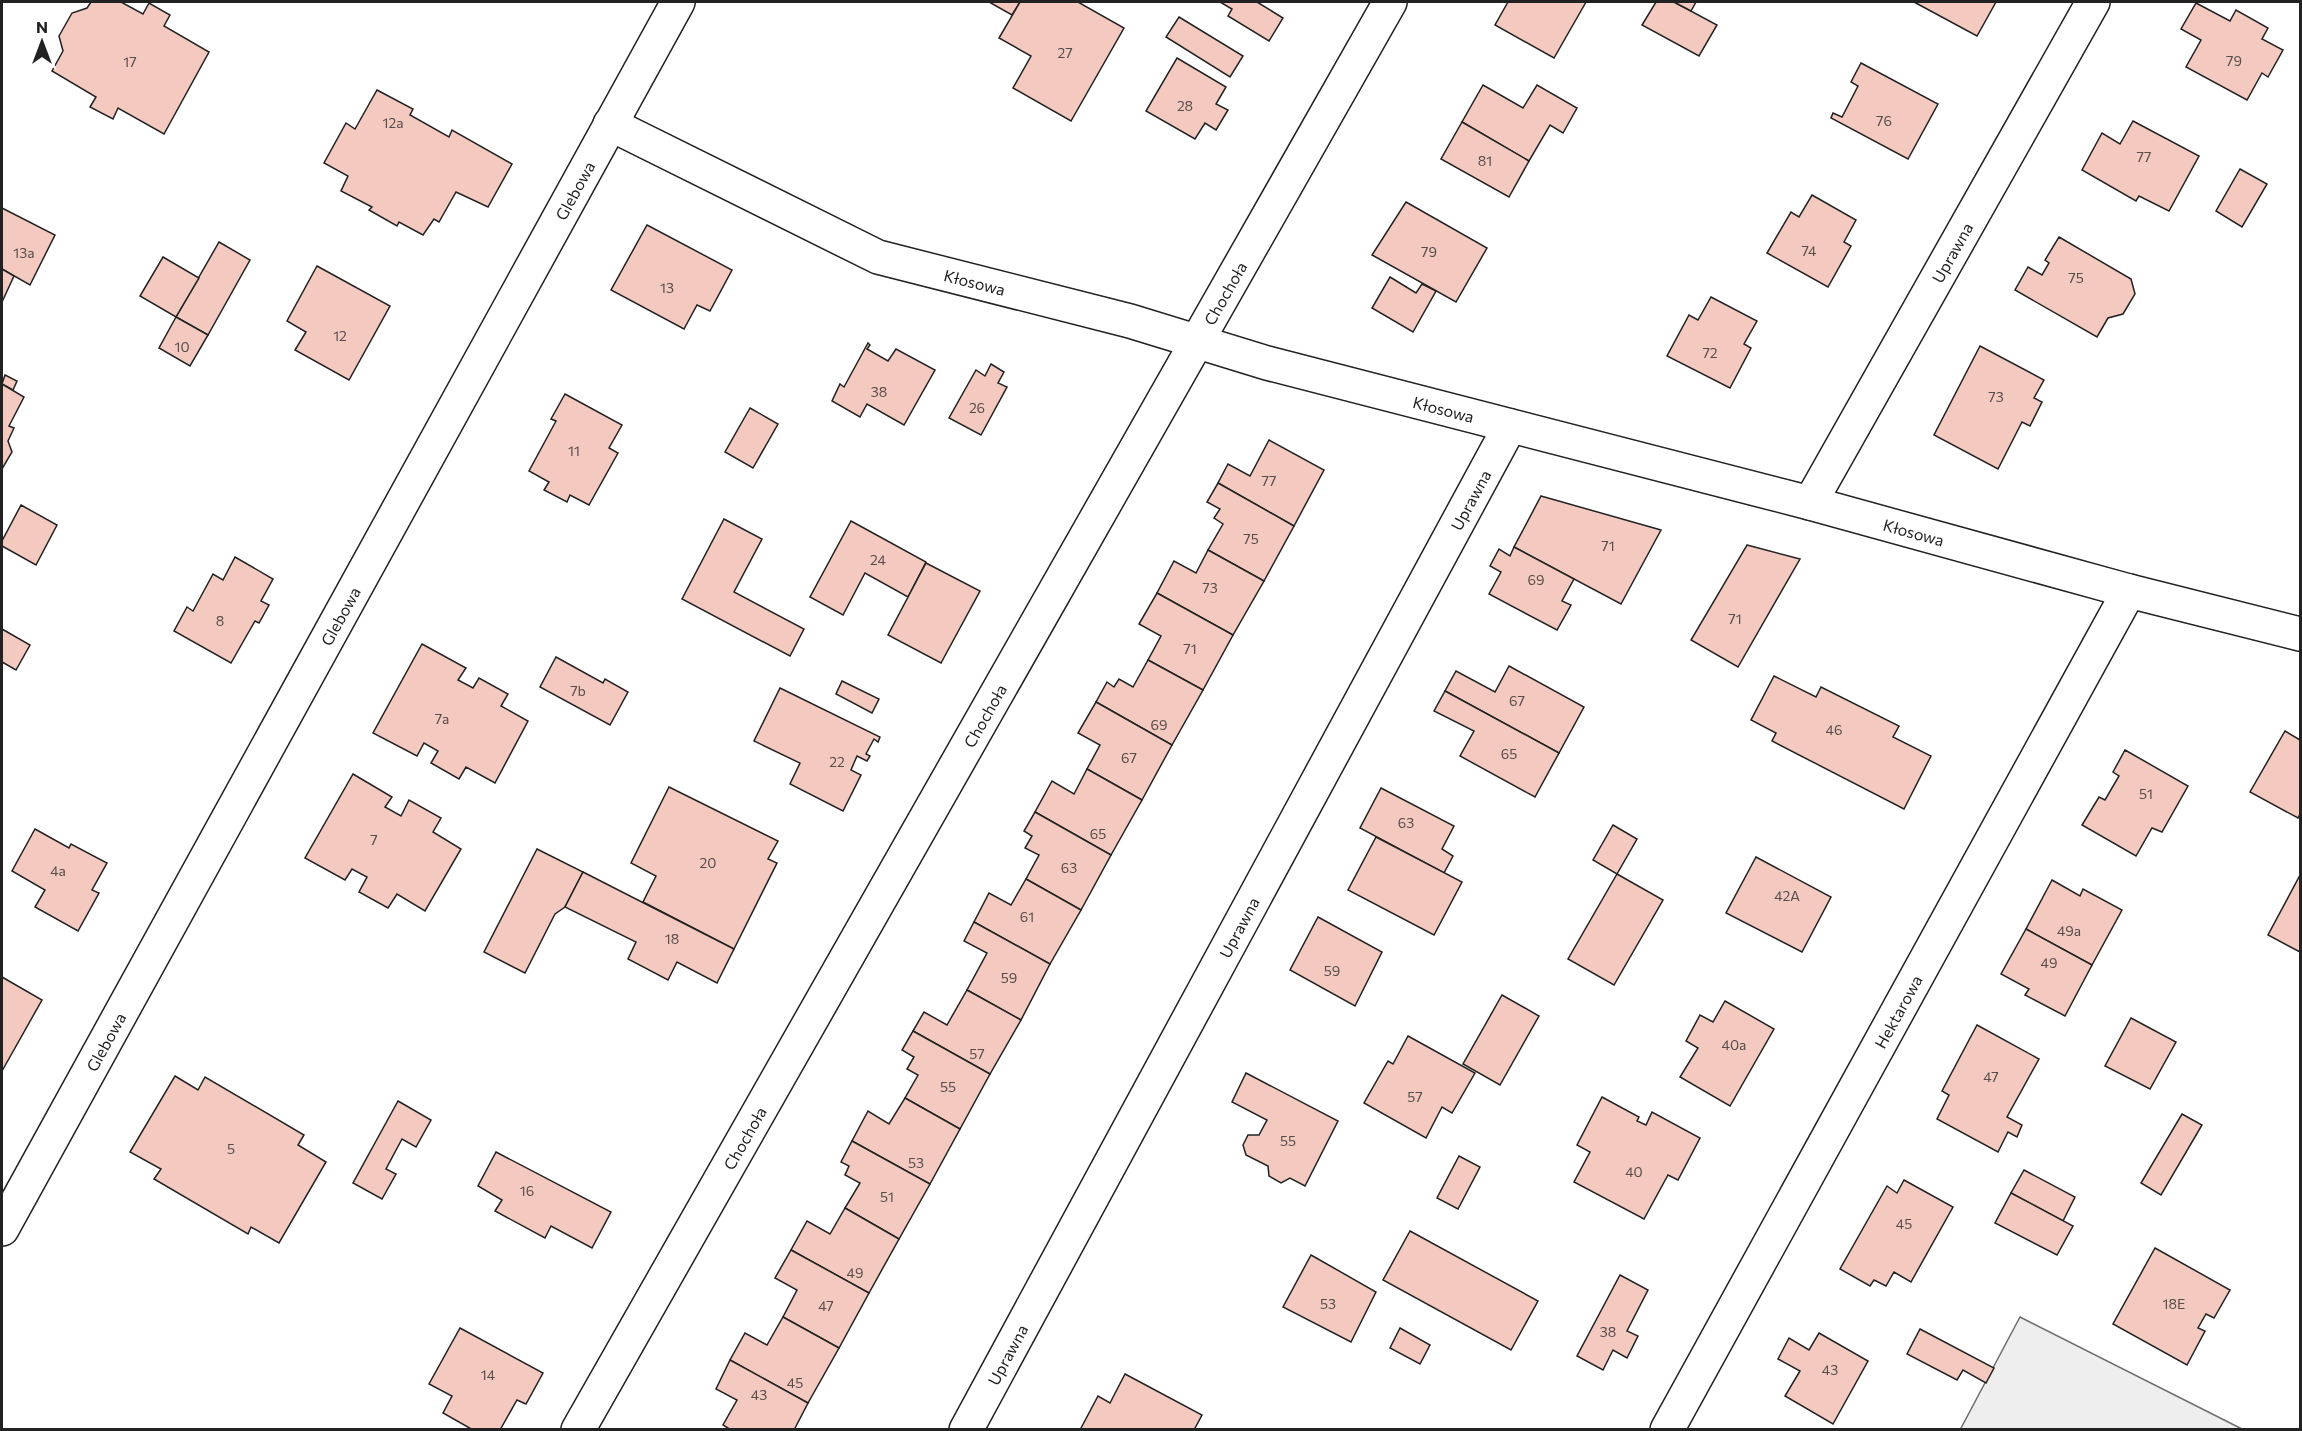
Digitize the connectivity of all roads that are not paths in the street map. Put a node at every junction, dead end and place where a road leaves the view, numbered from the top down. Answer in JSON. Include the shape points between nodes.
{"nodes":[{"id":1,"x":678,"y":2,"type":"edge"},
{"id":2,"x":1390,"y":2,"type":"edge"},
{"id":3,"x":2093,"y":2,"type":"edge"},
{"id":4,"x":610,"y":124,"type":"junction"},
{"id":5,"x":1199,"y":342,"type":"junction"},
{"id":6,"x":1510,"y":426,"type":"junction"},
{"id":7,"x":1810,"y":503,"type":"junction"},
{"id":8,"x":2129,"y":591,"type":"junction"},
{"id":9,"x":2301,"y":634,"type":"edge"},
{"id":10,"x":2,"y":1228,"type":"edge"},
{"id":11,"x":578,"y":1430,"type":"edge"},
{"id":12,"x":966,"y":1430,"type":"edge"},
{"id":13,"x":1667,"y":1430,"type":"edge"}],
"edges":[{"from":1,"to":4,"type":"street","name":"Glebowa"},
{"from":2,"to":5,"type":"street","name":"Chochoła"},
{"from":3,"to":7,"type":"street","name":"Uprawna"},
{"from":4,"to":5,"type":"street","name":"Kłosowa","via":[[878,257]]},
{"from":4,"to":10,"type":"street","name":"Glebowa"},
{"from":5,"to":6,"type":"street","name":"Kłosowa"},
{"from":5,"to":11,"type":"street","name":"Chochoła"},
{"from":6,"to":7,"type":"street","name":"Kłosowa"},
{"from":6,"to":12,"type":"street","name":"Uprawna"},
{"from":7,"to":8,"type":"street","name":"Kłosowa"},
{"from":8,"to":9,"type":"street","name":"Kłosowa"},
{"from":8,"to":13,"type":"street","name":"Hektarowa"}]}
